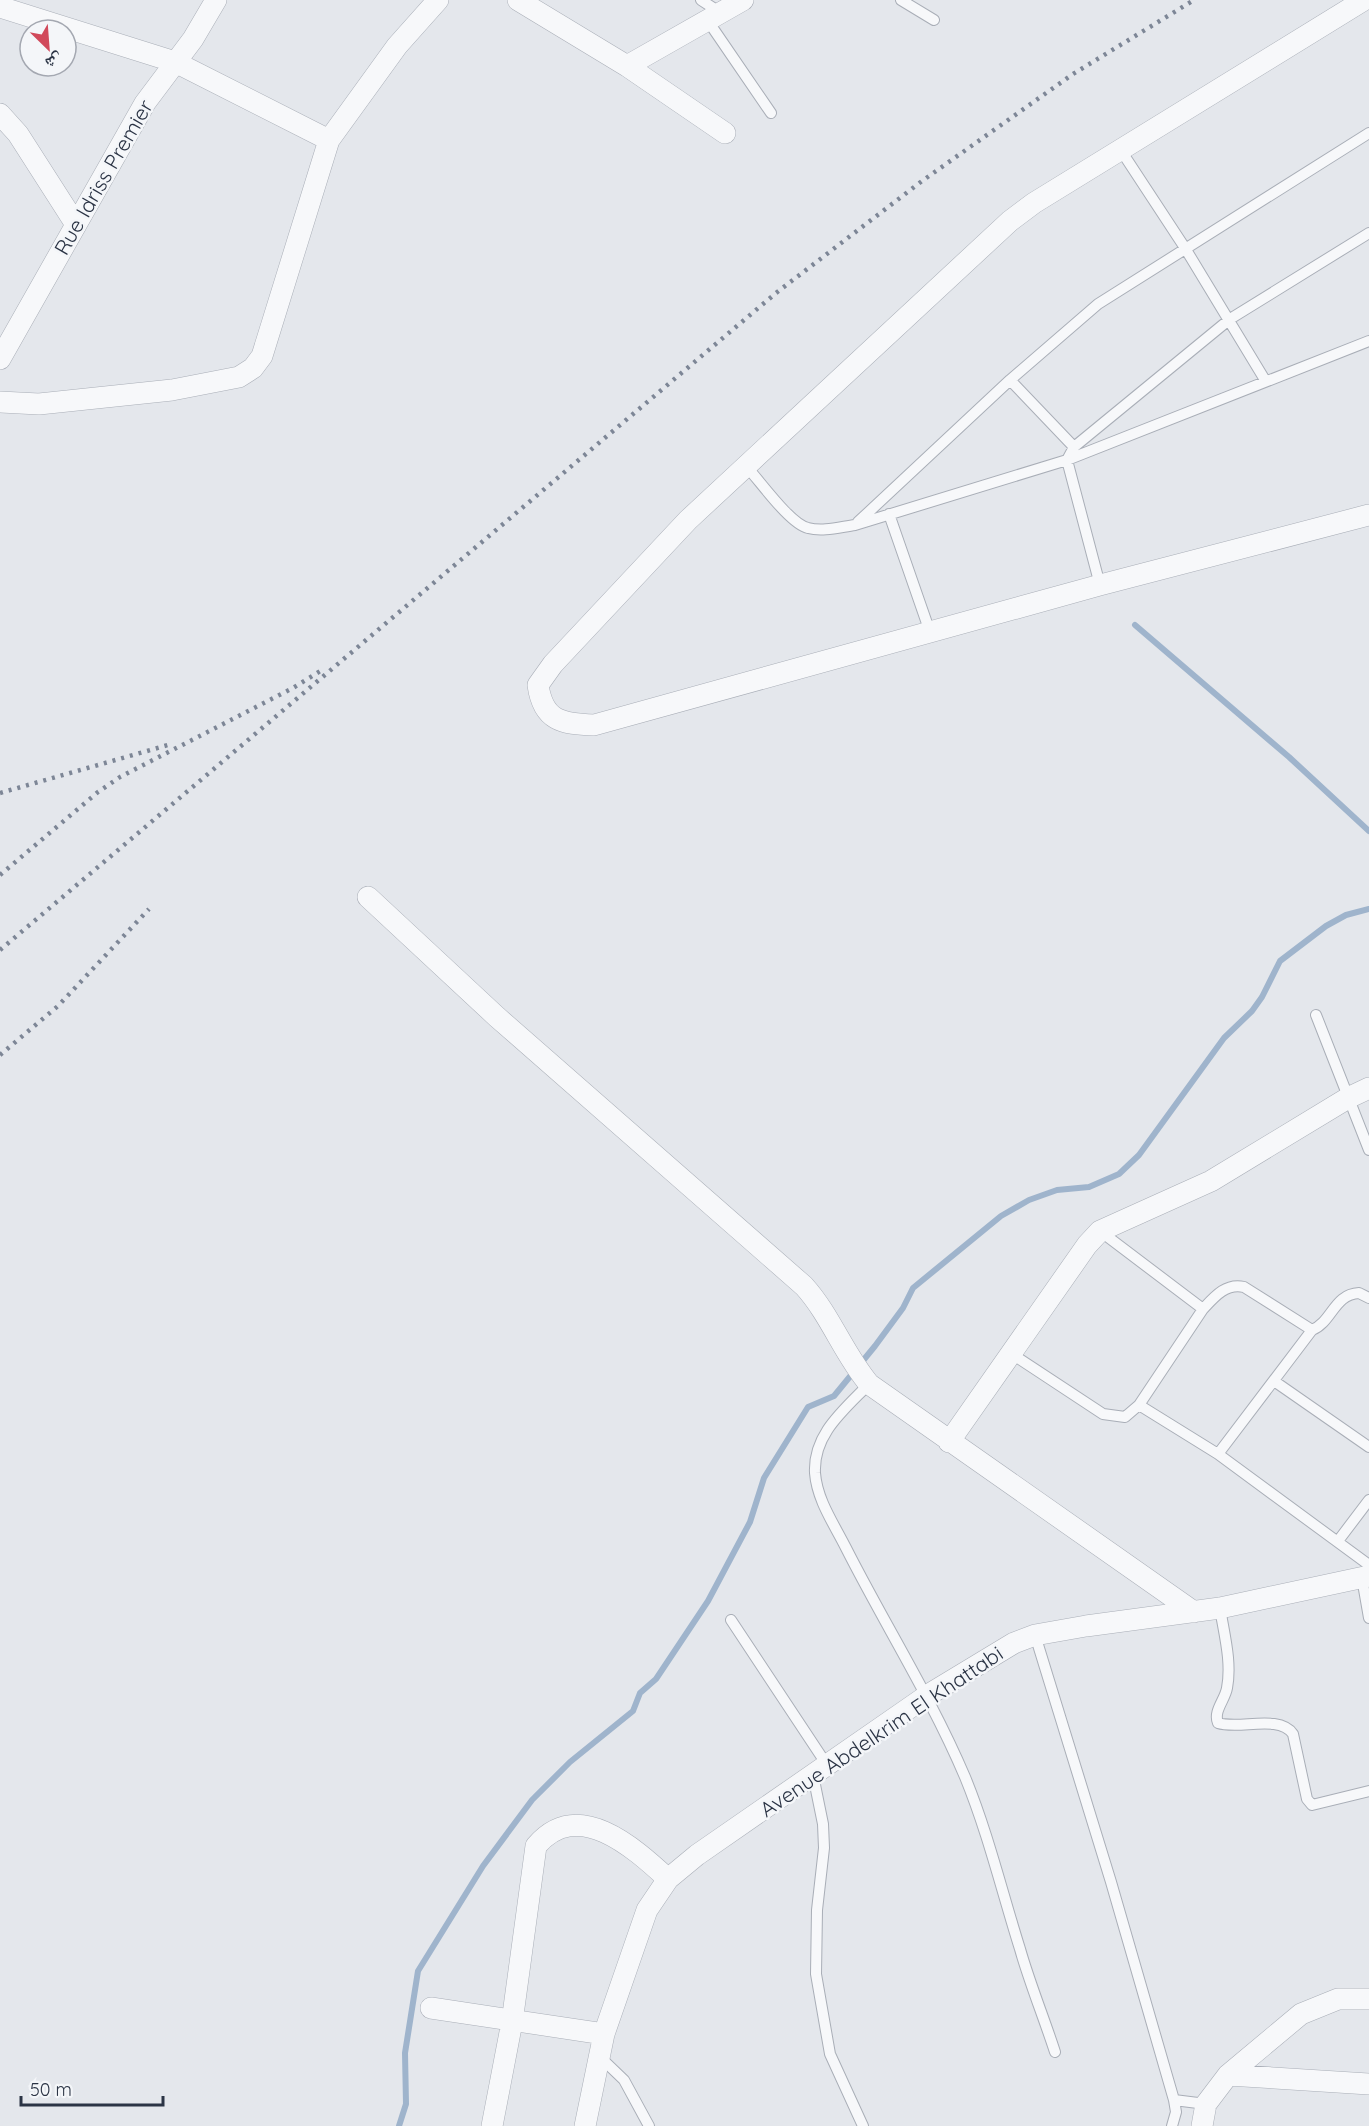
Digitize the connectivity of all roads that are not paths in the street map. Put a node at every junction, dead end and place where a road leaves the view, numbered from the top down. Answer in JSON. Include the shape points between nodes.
{"nodes":[{"id":1,"x":20,"y":0,"type":"edge"},
{"id":2,"x":216,"y":0,"type":"edge"},
{"id":3,"x":438,"y":0,"type":"edge"},
{"id":4,"x":518,"y":0,"type":"edge"},
{"id":5,"x":701,"y":0,"type":"edge"},
{"id":6,"x":743,"y":0,"type":"edge"},
{"id":7,"x":901,"y":0,"type":"edge"},
{"id":8,"x":1364,"y":0,"type":"edge"},
{"id":9,"x":0,"y":7,"type":"edge"},
{"id":10,"x":715,"y":17,"type":"junction"},
{"id":11,"x":31,"y":18,"type":"edge"},
{"id":12,"x":37,"y":18,"type":"edge"},
{"id":13,"x":934,"y":20,"type":"dead end"},
{"id":14,"x":78,"y":33,"type":"edge"},
{"id":15,"x":175,"y":62,"type":"junction"},
{"id":16,"x":627,"y":66,"type":"junction"},
{"id":17,"x":771,"y":113,"type":"dead end"},
{"id":18,"x":0,"y":114,"type":"edge"},
{"id":19,"x":725,"y":133,"type":"dead end"},
{"id":20,"x":1369,"y":134,"type":"edge"},
{"id":21,"x":329,"y":140,"type":"junction"},
{"id":22,"x":1120,"y":149,"type":"junction"},
{"id":23,"x":75,"y":223,"type":"junction"},
{"id":24,"x":1369,"y":233,"type":"edge"},
{"id":25,"x":1185,"y":248,"type":"junction"},
{"id":26,"x":1230,"y":320,"type":"junction"},
{"id":27,"x":1369,"y":340,"type":"edge"},
{"id":28,"x":0,"y":359,"type":"edge"},
{"id":29,"x":1010,"y":380,"type":"junction"},
{"id":30,"x":1265,"y":380,"type":"junction"},
{"id":31,"x":0,"y":402,"type":"edge"},
{"id":32,"x":1074,"y":447,"type":"junction"},
{"id":33,"x":1067,"y":460,"type":"junction"},
{"id":34,"x":746,"y":466,"type":"junction"},
{"id":35,"x":889,"y":514,"type":"junction"},
{"id":36,"x":1369,"y":515,"type":"edge"},
{"id":37,"x":855,"y":525,"type":"junction"},
{"id":38,"x":1100,"y":585,"type":"junction"},
{"id":39,"x":930,"y":632,"type":"junction"},
{"id":40,"x":368,"y":897,"type":"dead end"},
{"id":41,"x":1316,"y":1015,"type":"dead end"},
{"id":42,"x":1369,"y":1088,"type":"edge"},
{"id":43,"x":1348,"y":1098,"type":"junction"},
{"id":44,"x":1369,"y":1150,"type":"edge"},
{"id":45,"x":1100,"y":1231,"type":"junction"},
{"id":46,"x":1369,"y":1298,"type":"edge"},
{"id":47,"x":1203,"y":1309,"type":"junction"},
{"id":48,"x":1312,"y":1330,"type":"junction"},
{"id":49,"x":1012,"y":1354,"type":"junction"},
{"id":50,"x":1274,"y":1382,"type":"junction"},
{"id":51,"x":869,"y":1384,"type":"junction"},
{"id":52,"x":1139,"y":1405,"type":"junction"},
{"id":53,"x":949,"y":1442,"type":"junction"},
{"id":54,"x":1368,"y":1444,"type":"edge"},
{"id":55,"x":1218,"y":1454,"type":"junction"},
{"id":56,"x":1369,"y":1500,"type":"edge"},
{"id":57,"x":1338,"y":1541,"type":"junction"},
{"id":58,"x":1367,"y":1573,"type":"edge"},
{"id":59,"x":1220,"y":1608,"type":"junction"},
{"id":60,"x":1194,"y":1612,"type":"junction"},
{"id":61,"x":1369,"y":1618,"type":"edge"},
{"id":62,"x":731,"y":1620,"type":"dead end"},
{"id":63,"x":1035,"y":1635,"type":"junction"},
{"id":64,"x":927,"y":1695,"type":"junction"},
{"id":65,"x":820,"y":1770,"type":"junction"},
{"id":66,"x":1369,"y":1791,"type":"edge"},
{"id":67,"x":668,"y":1879,"type":"junction"},
{"id":68,"x":1369,"y":1999,"type":"edge"},
{"id":69,"x":431,"y":2008,"type":"dead end"},
{"id":70,"x":512,"y":2022,"type":"junction"},
{"id":71,"x":604,"y":2034,"type":"junction"},
{"id":72,"x":1055,"y":2052,"type":"dead end"},
{"id":73,"x":599,"y":2056,"type":"junction"},
{"id":74,"x":1228,"y":2075,"type":"junction"},
{"id":75,"x":1369,"y":2084,"type":"edge"},
{"id":76,"x":1174,"y":2100,"type":"junction"},
{"id":77,"x":1206,"y":2104,"type":"junction"},
{"id":78,"x":492,"y":2126,"type":"edge"},
{"id":79,"x":585,"y":2126,"type":"edge"},
{"id":80,"x":649,"y":2126,"type":"edge"},
{"id":81,"x":863,"y":2126,"type":"edge"},
{"id":82,"x":1172,"y":2126,"type":"edge"},
{"id":83,"x":1202,"y":2126,"type":"edge"}],
"edges":[{"from":1,"to":12,"type":"street"},
{"from":2,"to":15,"type":"street","name":"Rue Idriss Premier"},
{"from":3,"to":21,"type":"street","via":[[397,46]]},
{"from":4,"to":16,"type":"street"},
{"from":5,"to":10,"type":"lane"},
{"from":6,"to":10,"type":"street"},
{"from":7,"to":13,"type":"lane"},
{"from":8,"to":22,"type":"street"},
{"from":9,"to":11,"type":"street"},
{"from":10,"to":16,"type":"street"},
{"from":10,"to":17,"type":"lane"},
{"from":14,"to":15,"type":"street"},
{"from":15,"to":21,"type":"street"},
{"from":15,"to":23,"type":"street","name":"Rue Idriss Premier","via":[[145,103]]},
{"from":16,"to":19,"type":"street"},
{"from":18,"to":23,"type":"street","via":[[18,134]]},
{"from":20,"to":25,"type":"lane"},
{"from":21,"to":31,"type":"street","via":[[262,356],[253,368],[239,377],[151,392],[39,404]]},
{"from":22,"to":25,"type":"lane"},
{"from":22,"to":34,"type":"street","via":[[1010,221]]},
{"from":23,"to":28,"type":"street","name":"Rue Idriss Premier"},
{"from":24,"to":26,"type":"lane"},
{"from":25,"to":26,"type":"lane"},
{"from":25,"to":29,"type":"lane","via":[[1098,304]]},
{"from":26,"to":30,"type":"lane"},
{"from":26,"to":32,"type":"lane"},
{"from":27,"to":30,"type":"lane"},
{"from":29,"to":32,"type":"lane"},
{"from":29,"to":37,"type":"lane"},
{"from":30,"to":33,"type":"lane"},
{"from":32,"to":33,"type":"lane"},
{"from":33,"to":35,"type":"lane"},
{"from":33,"to":38,"type":"lane"},
{"from":34,"to":37,"type":"lane","via":[[795,521],[806,528]]},
{"from":34,"to":39,"type":"street","via":[[688,520],[553,664],[538,685],[540,701],[549,714],[566,724],[594,725]]},
{"from":35,"to":37,"type":"lane"},
{"from":35,"to":39,"type":"lane"},
{"from":36,"to":38,"type":"street"},
{"from":38,"to":39,"type":"street"},
{"from":40,"to":51,"type":"street","via":[[497,1017],[804,1286],[822,1305],[836,1336]]},
{"from":41,"to":43,"type":"lane"},
{"from":42,"to":43,"type":"street"},
{"from":43,"to":44,"type":"lane"},
{"from":43,"to":45,"type":"street","via":[[1211,1181]]},
{"from":45,"to":47,"type":"lane"},
{"from":45,"to":49,"type":"street"},
{"from":46,"to":48,"type":"lane","via":[[1359,1293],[1345,1297]]},
{"from":47,"to":48,"type":"lane","via":[[1234,1284]]},
{"from":47,"to":52,"type":"lane"},
{"from":48,"to":50,"type":"lane"},
{"from":49,"to":52,"type":"lane","via":[[1103,1414],[1125,1417]]},
{"from":49,"to":53,"type":"street"},
{"from":50,"to":54,"type":"lane"},
{"from":50,"to":55,"type":"lane"},
{"from":51,"to":53,"type":"street"},
{"from":51,"to":64,"type":"lane","via":[[819,1442],[815,1457],[817,1486],[870,1597]]},
{"from":52,"to":55,"type":"lane"},
{"from":53,"to":60,"type":"street"},
{"from":55,"to":57,"type":"lane"},
{"from":56,"to":57,"type":"lane"},
{"from":57,"to":58,"type":"lane"},
{"from":58,"to":59,"type":"street","name":"Avenue Abdelkrim El Khattabi"},
{"from":58,"to":61,"type":"lane"},
{"from":59,"to":60,"type":"street","name":"Avenue Abdelkrim El Khattabi"},
{"from":59,"to":66,"type":"lane","via":[[1228,1658],[1227,1689],[1217,1715],[1218,1723],[1288,1728],[1312,1805]]},
{"from":60,"to":63,"type":"street","name":"Avenue Abdelkrim El Khattabi"},
{"from":62,"to":65,"type":"lane"},
{"from":63,"to":64,"type":"street","name":"Avenue Abdelkrim El Khattabi","via":[[1014,1642]]},
{"from":63,"to":76,"type":"lane"},
{"from":64,"to":65,"type":"street","name":"Avenue Abdelkrim El Khattabi"},
{"from":64,"to":72,"type":"lane","via":[[984,1827]]},
{"from":65,"to":67,"type":"street","name":"Avenue Abdelkrim El Khattabi"},
{"from":65,"to":81,"type":"lane","via":[[824,1848],[817,1919],[818,1985],[830,2054]]},
{"from":67,"to":70,"type":"street","via":[[636,1850],[605,1832],[578,1825],[560,1827],[543,1838],[536,1846],[532,1866]]},
{"from":67,"to":71,"type":"street","name":"Avenue Abdelkrim El Khattabi","via":[[647,1910]]},
{"from":68,"to":74,"type":"street","via":[[1338,1999],[1301,2014]]},
{"from":69,"to":70,"type":"street"},
{"from":70,"to":71,"type":"street"},
{"from":70,"to":78,"type":"street"},
{"from":71,"to":73,"type":"street","name":"Avenue Abdelkrim El Khattabi"},
{"from":73,"to":79,"type":"street","name":"Avenue Abdelkrim El Khattabi"},
{"from":73,"to":80,"type":"lane","via":[[624,2080]]},
{"from":74,"to":75,"type":"street"},
{"from":74,"to":77,"type":"street"},
{"from":76,"to":77,"type":"lane"},
{"from":76,"to":82,"type":"lane"},
{"from":77,"to":83,"type":"street"}]}
